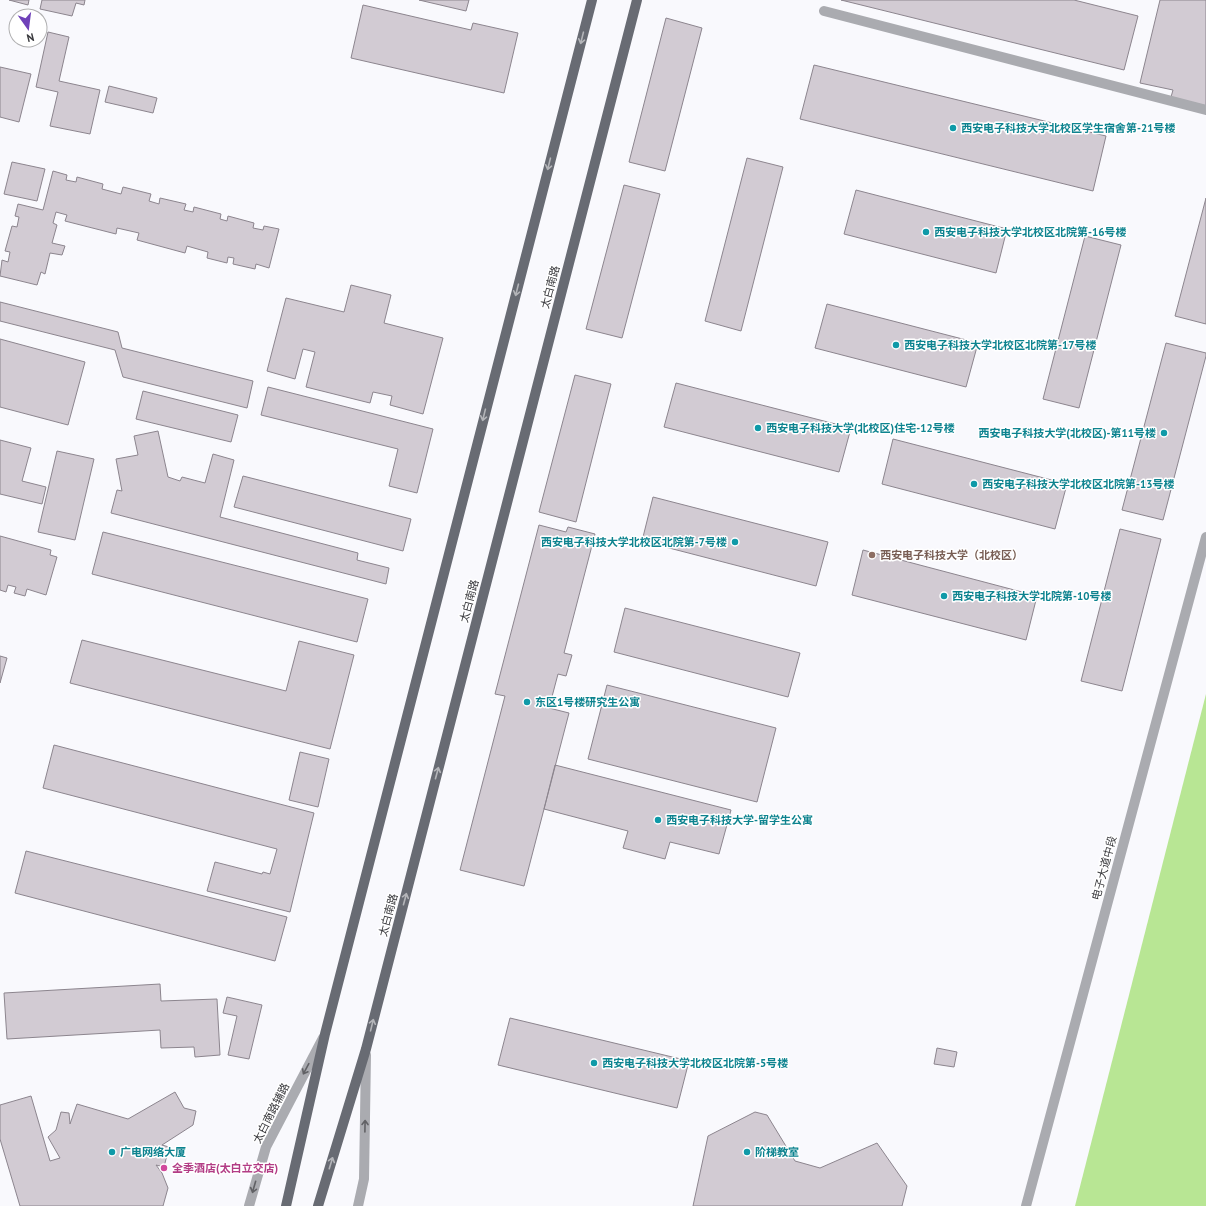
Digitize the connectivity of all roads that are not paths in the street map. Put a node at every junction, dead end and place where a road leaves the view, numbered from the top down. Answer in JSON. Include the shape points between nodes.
{"nodes":[{"id":1,"x":592,"y":0,"type":"edge"},
{"id":2,"x":637,"y":0,"type":"edge"},
{"id":3,"x":824,"y":11,"type":"dead end"},
{"id":4,"x":1206,"y":110,"type":"edge"},
{"id":5,"x":1206,"y":537,"type":"edge"},
{"id":6,"x":1202,"y":568,"type":"edge"},
{"id":7,"x":324,"y":1034,"type":"junction"},
{"id":8,"x":366,"y":1048,"type":"junction"},
{"id":9,"x":319,"y":1203,"type":"edge"},
{"id":10,"x":249,"y":1206,"type":"edge"},
{"id":11,"x":286,"y":1206,"type":"edge"},
{"id":12,"x":358,"y":1206,"type":"edge"},
{"id":13,"x":1026,"y":1206,"type":"edge"}],
"edges":[{"from":1,"to":7,"type":"main road","one_way":true},
{"from":8,"to":2,"type":"main road","name":"太白南路","one_way":true},
{"from":3,"to":4,"type":"street"},
{"from":5,"to":6,"type":"street","name":"电子大道中段"},
{"from":6,"to":13,"type":"street","name":"电子大道中段"},
{"from":7,"to":10,"type":"street","name":"太白南路辅路","one_way":true,"via":[[266,1147]]},
{"from":7,"to":11,"type":"main road"},
{"from":9,"to":8,"type":"main road","name":"太白南路","one_way":true},
{"from":12,"to":8,"type":"street","one_way":true,"via":[[364,1178]]}]}
